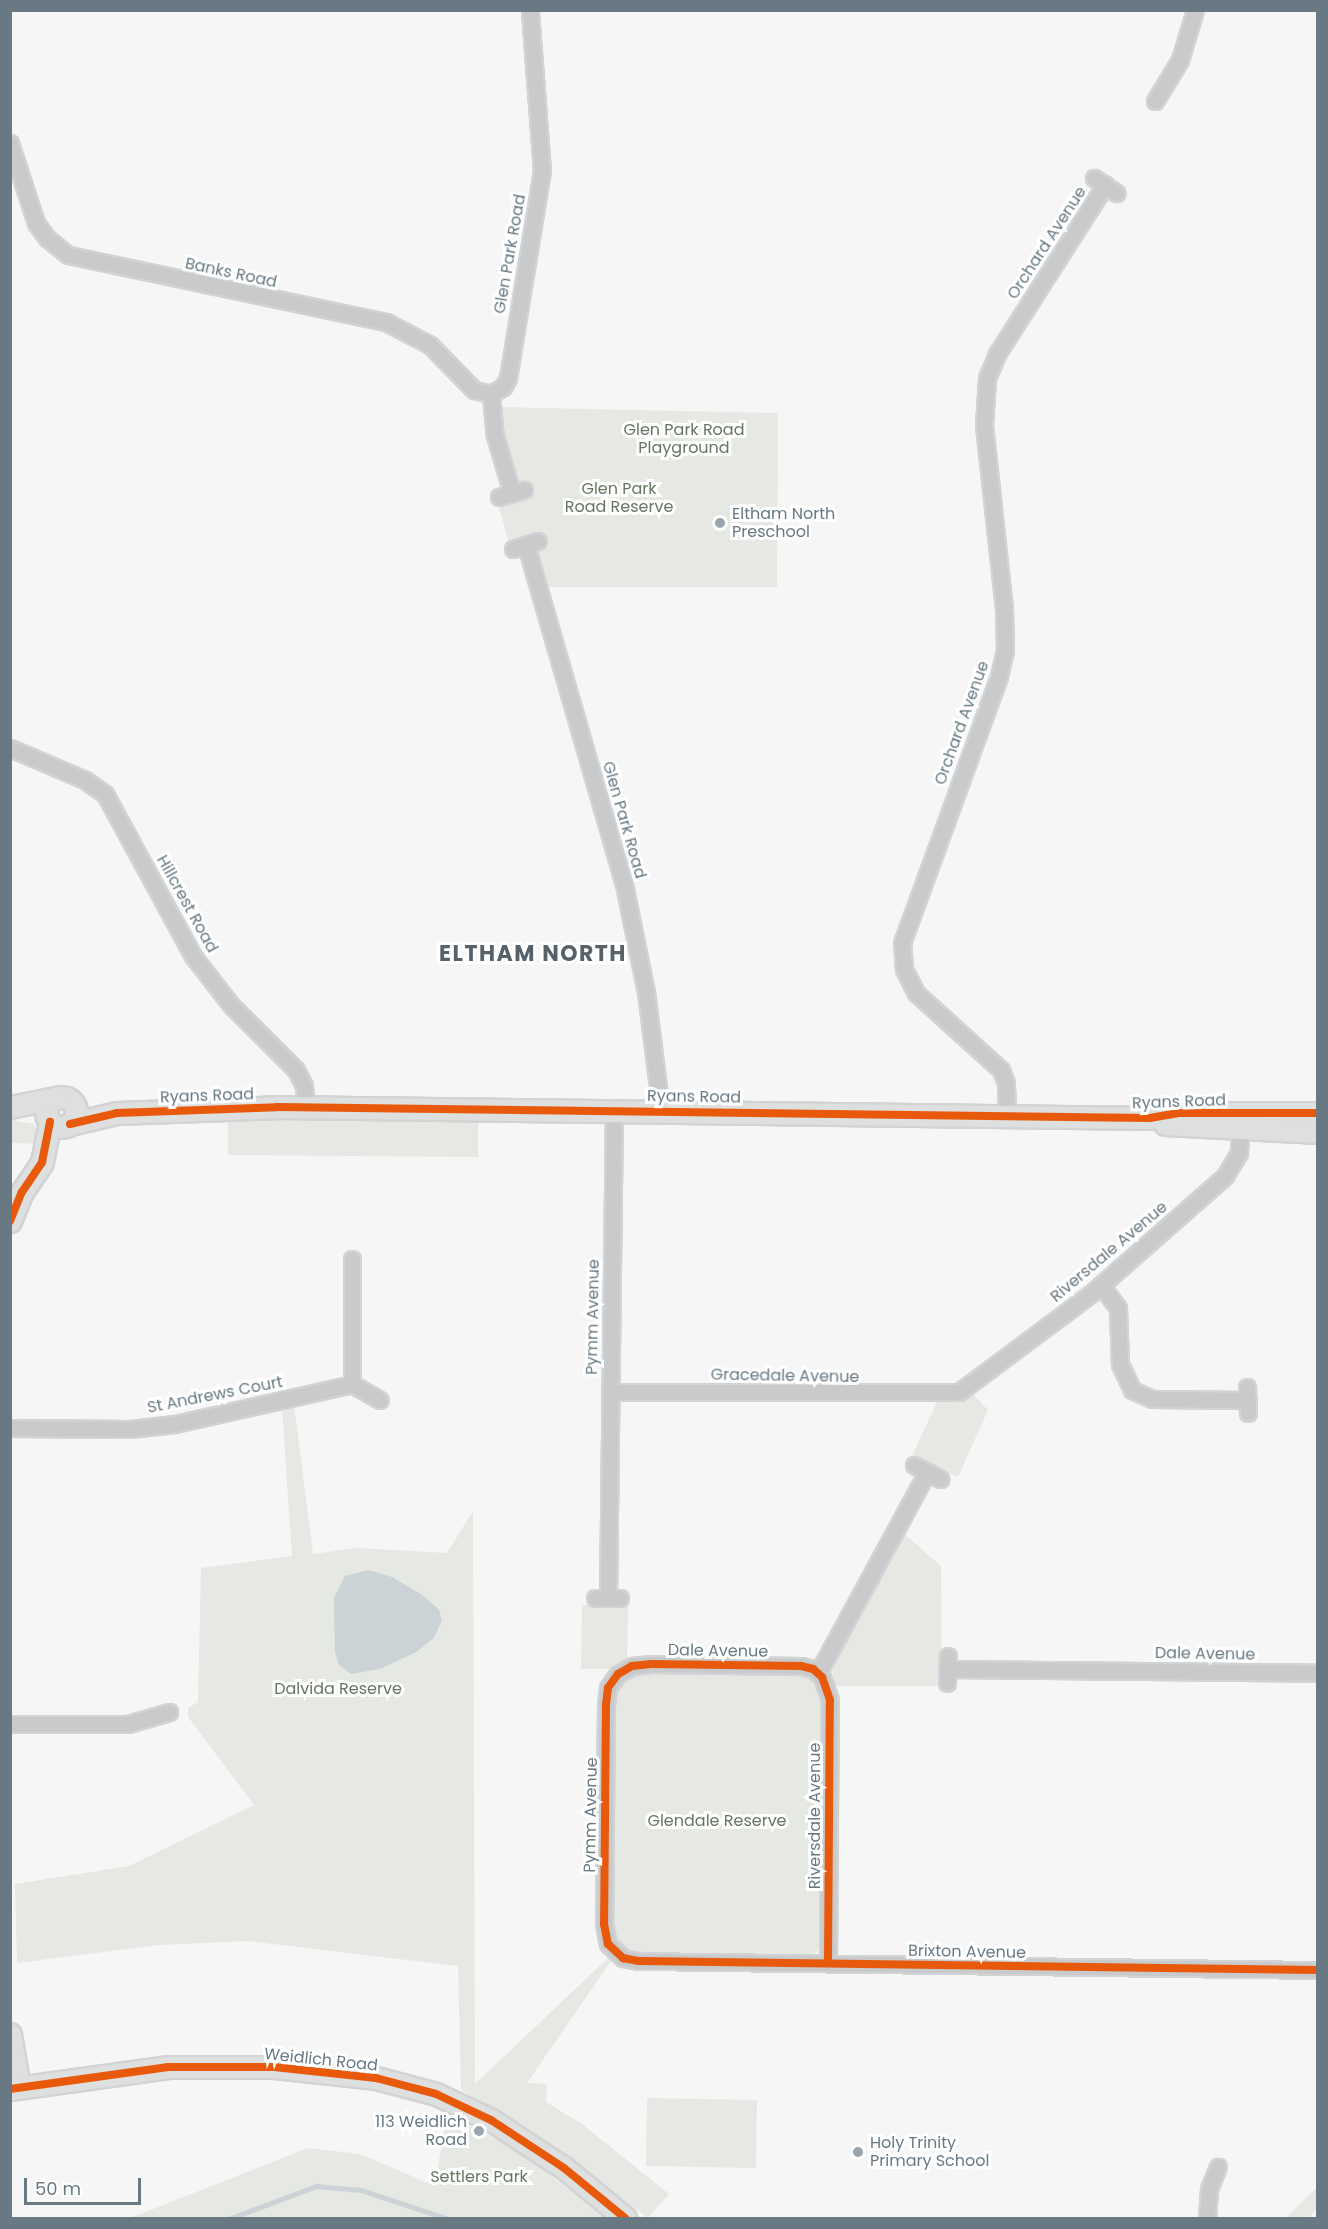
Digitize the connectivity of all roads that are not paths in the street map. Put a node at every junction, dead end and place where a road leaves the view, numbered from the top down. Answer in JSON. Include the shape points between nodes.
{"nodes":[{"id":1,"x":530,"y":10,"type":"edge"},
{"id":2,"x":1195,"y":10,"type":"edge"},
{"id":3,"x":1156,"y":102,"type":"dead end"},
{"id":4,"x":10,"y":143,"type":"edge"},
{"id":5,"x":1105,"y":185,"type":"dead end"},
{"id":6,"x":491,"y":394,"type":"junction"},
{"id":7,"x":512,"y":493,"type":"dead end"},
{"id":8,"x":526,"y":545,"type":"dead end"},
{"id":9,"x":10,"y":748,"type":"edge"},
{"id":10,"x":61,"y":1098,"type":"junction"},
{"id":11,"x":10,"y":1107,"type":"edge"},
{"id":12,"x":306,"y":1107,"type":"junction"},
{"id":13,"x":614,"y":1109,"type":"junction"},
{"id":14,"x":661,"y":1110,"type":"junction"},
{"id":15,"x":117,"y":1113,"type":"junction"},
{"id":16,"x":1317,"y":1113,"type":"edge"},
{"id":17,"x":10,"y":1114,"type":"edge"},
{"id":18,"x":1007,"y":1114,"type":"junction"},
{"id":19,"x":59,"y":1122,"type":"junction"},
{"id":20,"x":1241,"y":1122,"type":"junction"},
{"id":21,"x":1317,"y":1132,"type":"edge"},
{"id":22,"x":10,"y":1221,"type":"edge"},
{"id":23,"x":352,"y":1259,"type":"dead end"},
{"id":24,"x":1101,"y":1285,"type":"junction"},
{"id":25,"x":352,"y":1384,"type":"junction"},
{"id":26,"x":610,"y":1392,"type":"junction"},
{"id":27,"x":959,"y":1392,"type":"joint"},
{"id":28,"x":380,"y":1400,"type":"dead end"},
{"id":29,"x":1248,"y":1400,"type":"dead end"},
{"id":30,"x":10,"y":1428,"type":"edge"},
{"id":31,"x":927,"y":1472,"type":"dead end"},
{"id":32,"x":608,"y":1598,"type":"dead end"},
{"id":33,"x":948,"y":1669,"type":"dead end"},
{"id":34,"x":818,"y":1673,"type":"junction"},
{"id":35,"x":1317,"y":1673,"type":"edge"},
{"id":36,"x":618,"y":1674,"type":"joint"},
{"id":37,"x":169,"y":1712,"type":"dead end"},
{"id":38,"x":10,"y":1724,"type":"edge"},
{"id":39,"x":617,"y":1955,"type":"joint"},
{"id":40,"x":828,"y":1963,"type":"junction"},
{"id":41,"x":1317,"y":1970,"type":"edge"},
{"id":42,"x":10,"y":2034,"type":"edge"},
{"id":43,"x":15,"y":2088,"type":"edge"},
{"id":44,"x":1218,"y":2167,"type":"dead end"},
{"id":45,"x":625,"y":2218,"type":"edge"},
{"id":46,"x":1207,"y":2218,"type":"edge"}],
"edges":[{"from":1,"to":6,"type":"street","name":"Glen Park Road","via":[[542,171],[508,378],[500,390]]},
{"from":2,"to":3,"type":"street","via":[[1180,60]]},
{"from":4,"to":6,"type":"street","name":"Banks Road","via":[[36,223],[54,246],[68,255],[386,322],[430,345],[474,390]]},
{"from":5,"to":18,"type":"street","name":"Orchard Avenue","via":[[997,354],[987,378],[984,425],[1005,650],[902,943],[904,969],[916,993],[1000,1070],[1006,1083]]},
{"from":6,"to":7,"type":"street","via":[[494,432]]},
{"from":8,"to":14,"type":"street","name":"Glen Park Road","via":[[625,888],[646,992]]},
{"from":9,"to":12,"type":"street","name":"Hillcrest Road","via":[[85,780],[105,794],[193,956],[231,1005],[296,1070],[304,1086]]},
{"from":10,"to":11,"type":"street","name":"Ryans Road"},
{"from":10,"to":15,"type":"street","name":"Ryans Road"},
{"from":10,"to":19,"type":"street","via":[[46,1108]]},
{"from":12,"to":13,"type":"street","name":"Ryans Road"},
{"from":12,"to":15,"type":"street","name":"Ryans Road"},
{"from":13,"to":14,"type":"street","name":"Ryans Road"},
{"from":13,"to":26,"type":"street","name":"Pymm Avenue"},
{"from":14,"to":18,"type":"street","name":"Ryans Road"},
{"from":15,"to":19,"type":"street","name":"Ryans Road"},
{"from":16,"to":20,"type":"street","name":"Ryans Road"},
{"from":17,"to":19,"type":"street","name":"Ryans Road"},
{"from":18,"to":20,"type":"street","name":"Ryans Road","via":[[1150,1118],[1168,1113]]},
{"from":19,"to":22,"type":"street"},
{"from":20,"to":21,"type":"street","name":"Ryans Road"},
{"from":20,"to":24,"type":"street","name":"Riversdale Avenue","via":[[1239,1153],[1225,1176]]},
{"from":23,"to":25,"type":"street"},
{"from":24,"to":27,"type":"street","name":"Riversdale Avenue"},
{"from":24,"to":29,"type":"street","via":[[1118,1308],[1122,1373],[1132,1390],[1152,1399]]},
{"from":25,"to":28,"type":"street"},
{"from":25,"to":30,"type":"street","name":"St Andrews Court","via":[[165,1425]]},
{"from":26,"to":27,"type":"street","name":"Gracedale Avenue"},
{"from":26,"to":32,"type":"street","name":"Pymm Avenue"},
{"from":31,"to":34,"type":"street"},
{"from":33,"to":35,"type":"street","name":"Dale Avenue"},
{"from":34,"to":36,"type":"street","name":"Dale Avenue","via":[[801,1666],[651,1664],[632,1666]]},
{"from":34,"to":40,"type":"street","name":"Riversdale Avenue","via":[[830,1700]]},
{"from":36,"to":39,"type":"street","name":"Pymm Avenue","via":[[608,1688],[606,1706],[604,1924],[605,1938]]},
{"from":37,"to":38,"type":"street","via":[[128,1724]]},
{"from":39,"to":40,"type":"street","name":"Brixton Avenue","via":[[639,1961]]},
{"from":40,"to":41,"type":"street","name":"Brixton Avenue"},
{"from":42,"to":43,"type":"street"},
{"from":43,"to":45,"type":"street","name":"Weidlich Road","via":[[143,2069],[216,2066],[299,2069],[386,2080],[436,2094],[491,2120],[564,2168]]},
{"from":44,"to":46,"type":"street","via":[[1209,2189]]}]}
